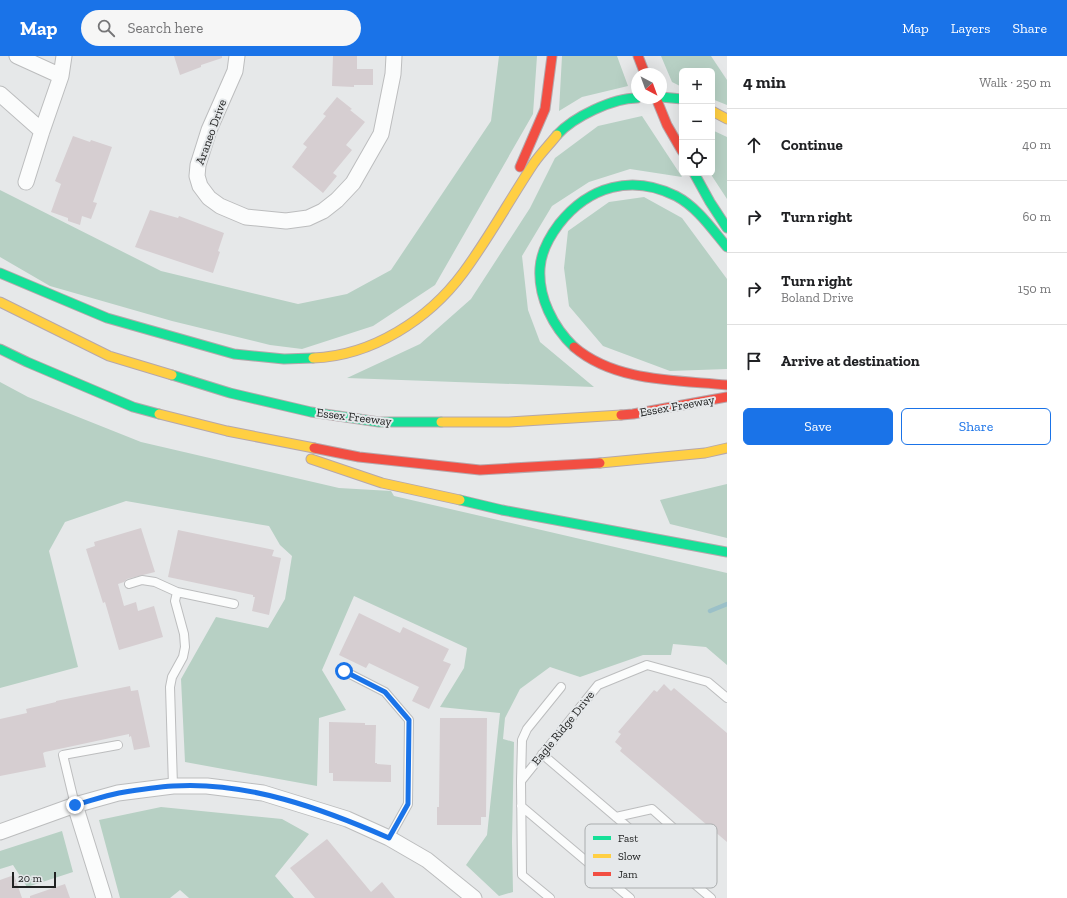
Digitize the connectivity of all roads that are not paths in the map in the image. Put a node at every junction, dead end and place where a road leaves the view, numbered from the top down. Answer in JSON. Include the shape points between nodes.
{"nodes":[{"id":1,"x":17,"y":56,"type":"edge"},
{"id":2,"x":64,"y":56,"type":"edge"},
{"id":3,"x":237,"y":56,"type":"edge"},
{"id":4,"x":394,"y":56,"type":"edge"},
{"id":5,"x":552,"y":56,"type":"edge"},
{"id":6,"x":638,"y":56,"type":"edge"},
{"id":7,"x":643,"y":68,"type":"edge"},
{"id":8,"x":61,"y":76,"type":"junction"},
{"id":9,"x":0,"y":94,"type":"edge"},
{"id":10,"x":667,"y":97,"type":"edge"},
{"id":11,"x":631,"y":98,"type":"edge"},
{"id":12,"x":679,"y":98,"type":"edge"},
{"id":13,"x":658,"y":104,"type":"edge"},
{"id":14,"x":715,"y":113,"type":"edge"},
{"id":15,"x":727,"y":119,"type":"edge"},
{"id":16,"x":42,"y":131,"type":"junction"},
{"id":17,"x":679,"y":146,"type":"edge"},
{"id":18,"x":696,"y":176,"type":"edge"},
{"id":19,"x":26,"y":182,"type":"dead end"},
{"id":20,"x":492,"y":228,"type":"junction"},
{"id":21,"x":727,"y":228,"type":"edge"},
{"id":22,"x":727,"y":247,"type":"edge"},
{"id":23,"x":0,"y":273,"type":"edge"},
{"id":24,"x":0,"y":302,"type":"edge"},
{"id":25,"x":0,"y":349,"type":"edge"},
{"id":26,"x":727,"y":385,"type":"edge"},
{"id":27,"x":727,"y":397,"type":"edge"},
{"id":28,"x":227,"y":431,"type":"junction"},
{"id":29,"x":727,"y":448,"type":"edge"},
{"id":30,"x":727,"y":552,"type":"edge"},
{"id":31,"x":129,"y":584,"type":"dead end"},
{"id":32,"x":177,"y":592,"type":"junction"},
{"id":33,"x":234,"y":604,"type":"dead end"},
{"id":34,"x":344,"y":671,"type":"dead end"},
{"id":35,"x":561,"y":687,"type":"dead end"},
{"id":36,"x":727,"y":698,"type":"edge"},
{"id":37,"x":118,"y":745,"type":"dead end"},
{"id":38,"x":542,"y":754,"type":"junction"},
{"id":39,"x":521,"y":781,"type":"junction"},
{"id":40,"x":174,"y":786,"type":"junction"},
{"id":41,"x":75,"y":805,"type":"junction"},
{"id":42,"x":521,"y":806,"type":"junction"},
{"id":43,"x":616,"y":817,"type":"junction"},
{"id":44,"x":624,"y":824,"type":"edge"},
{"id":45,"x":670,"y":824,"type":"edge"},
{"id":46,"x":0,"y":832,"type":"edge"},
{"id":47,"x":389,"y":838,"type":"junction"},
{"id":48,"x":585,"y":860,"type":"edge"},
{"id":49,"x":618,"y":888,"type":"edge"},
{"id":50,"x":699,"y":888,"type":"edge"},
{"id":51,"x":104,"y":898,"type":"edge"},
{"id":52,"x":474,"y":898,"type":"edge"},
{"id":53,"x":550,"y":898,"type":"edge"},
{"id":54,"x":630,"y":898,"type":"edge"},
{"id":55,"x":711,"y":898,"type":"edge"}],
"edges":[{"from":1,"to":8,"type":"street"},
{"from":2,"to":8,"type":"street"},
{"from":3,"to":4,"type":"street","name":"Araneo Drive","via":[[235,71],[209,130],[197,176],[200,186],[209,198],[220,206],[246,216],[286,221],[308,218],[323,211],[353,183],[382,134],[394,74]]},
{"from":5,"to":20,"type":"main road","via":[[545,108]]},
{"from":6,"to":7,"type":"main road"},
{"from":8,"to":16,"type":"street"},
{"from":9,"to":16,"type":"street"},
{"from":10,"to":12,"type":"main road"},
{"from":11,"to":20,"type":"main road","via":[[596,109],[575,120],[560,132],[535,162]]},
{"from":13,"to":17,"type":"main road"},
{"from":14,"to":15,"type":"main road"},
{"from":16,"to":19,"type":"street"},
{"from":18,"to":21,"type":"main road"},
{"from":20,"to":23,"type":"main road","via":[[463,273],[421,316],[372,345],[344,354],[317,358],[284,359],[234,354],[107,318]]},
{"from":22,"to":26,"type":"main road","via":[[695,210],[678,196],[660,188],[626,184],[590,195],[574,206],[560,220],[550,237],[540,267],[541,284],[551,315],[559,329],[585,355],[604,365],[642,376]]},
{"from":24,"to":27,"type":"main road","name":"Essex Freeway","via":[[117,358],[230,393],[311,412],[379,422],[509,422],[633,414]]},
{"from":25,"to":28,"type":"main road","via":[[133,407]]},
{"from":28,"to":29,"type":"main road","via":[[359,457],[480,470],[584,464],[705,453]]},
{"from":28,"to":30,"type":"main road","via":[[382,483],[502,510]]},
{"from":31,"to":32,"type":"lane","via":[[142,580],[155,582]]},
{"from":32,"to":33,"type":"lane"},
{"from":32,"to":40,"type":"lane","via":[[175,601],[185,647],[170,687]]},
{"from":34,"to":47,"type":"lane","via":[[385,692],[409,720],[408,804]]},
{"from":35,"to":39,"type":"lane","via":[[527,729],[522,740]]},
{"from":36,"to":38,"type":"lane","name":"Eagle Ridge Drive","via":[[708,682],[647,665],[598,685]]},
{"from":37,"to":41,"type":"lane","via":[[63,755]]},
{"from":38,"to":39,"type":"lane","name":"Eagle Ridge Drive"},
{"from":38,"to":43,"type":"lane"},
{"from":39,"to":42,"type":"lane"},
{"from":40,"to":41,"type":"street","via":[[118,793]]},
{"from":40,"to":47,"type":"street","via":[[207,786],[263,793],[347,819]]},
{"from":41,"to":46,"type":"street"},
{"from":41,"to":51,"type":"street"},
{"from":42,"to":48,"type":"lane"},
{"from":42,"to":53,"type":"lane","via":[[522,875]]},
{"from":43,"to":44,"type":"lane"},
{"from":43,"to":45,"type":"lane","via":[[652,809]]},
{"from":47,"to":52,"type":"street","via":[[427,860]]},
{"from":49,"to":54,"type":"lane"},
{"from":50,"to":55,"type":"lane"}]}
